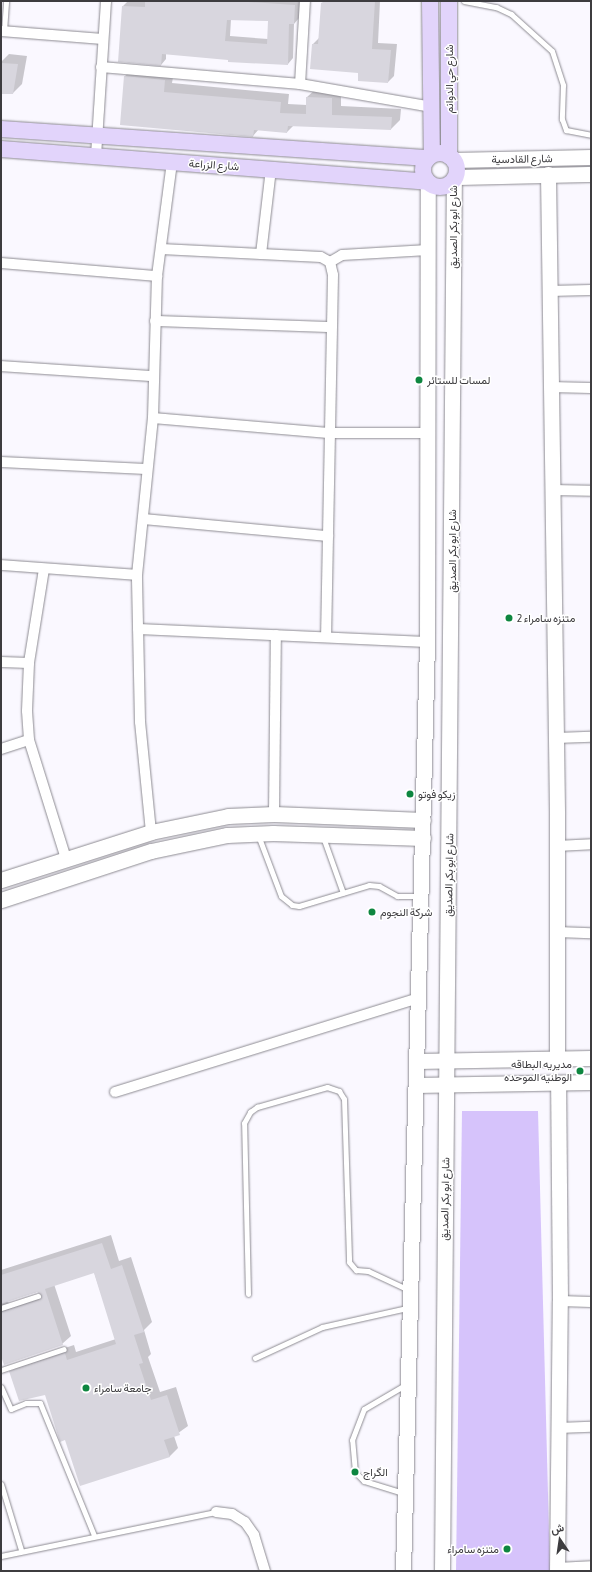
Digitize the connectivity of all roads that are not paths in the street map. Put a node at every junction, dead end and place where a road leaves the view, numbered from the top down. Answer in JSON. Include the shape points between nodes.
{"nodes":[{"id":1,"x":6,"y":1,"type":"edge"},
{"id":2,"x":106,"y":1,"type":"edge"},
{"id":3,"x":305,"y":1,"type":"edge"},
{"id":4,"x":430,"y":1,"type":"edge"},
{"id":5,"x":449,"y":1,"type":"edge"},
{"id":6,"x":464,"y":1,"type":"edge"},
{"id":7,"x":2,"y":31,"type":"edge"},
{"id":8,"x":104,"y":39,"type":"junction"},
{"id":9,"x":101,"y":67,"type":"junction"},
{"id":10,"x":300,"y":84,"type":"junction"},
{"id":11,"x":432,"y":107,"type":"junction"},
{"id":12,"x":1,"y":129,"type":"edge"},
{"id":13,"x":591,"y":135,"type":"edge"},
{"id":14,"x":96,"y":138,"type":"junction"},
{"id":15,"x":1,"y":149,"type":"edge"},
{"id":16,"x":96,"y":156,"type":"junction"},
{"id":17,"x":430,"y":157,"type":"junction"},
{"id":18,"x":591,"y":157,"type":"edge"},
{"id":19,"x":451,"y":158,"type":"junction"},
{"id":20,"x":172,"y":162,"type":"junction"},
{"id":21,"x":271,"y":169,"type":"junction"},
{"id":22,"x":548,"y":174,"type":"junction"},
{"id":23,"x":591,"y":174,"type":"edge"},
{"id":24,"x":454,"y":178,"type":"junction"},
{"id":25,"x":428,"y":182,"type":"junction"},
{"id":26,"x":161,"y":249,"type":"junction"},
{"id":27,"x":428,"y":250,"type":"junction"},
{"id":28,"x":262,"y":254,"type":"junction"},
{"id":29,"x":330,"y":262,"type":"junction"},
{"id":30,"x":1,"y":263,"type":"edge"},
{"id":31,"x":157,"y":276,"type":"junction"},
{"id":32,"x":549,"y":290,"type":"junction"},
{"id":33,"x":591,"y":290,"type":"edge"},
{"id":34,"x":155,"y":321,"type":"junction"},
{"id":35,"x":330,"y":327,"type":"junction"},
{"id":36,"x":1,"y":366,"type":"edge"},
{"id":37,"x":153,"y":376,"type":"junction"},
{"id":38,"x":550,"y":387,"type":"junction"},
{"id":39,"x":591,"y":388,"type":"edge"},
{"id":40,"x":153,"y":418,"type":"junction"},
{"id":41,"x":427,"y":432,"type":"junction"},
{"id":42,"x":328,"y":433,"type":"junction"},
{"id":43,"x":1,"y":462,"type":"edge"},
{"id":44,"x":146,"y":469,"type":"junction"},
{"id":45,"x":552,"y":490,"type":"junction"},
{"id":46,"x":591,"y":491,"type":"edge"},
{"id":47,"x":143,"y":519,"type":"junction"},
{"id":48,"x":328,"y":536,"type":"junction"},
{"id":49,"x":1,"y":565,"type":"edge"},
{"id":50,"x":44,"y":569,"type":"junction"},
{"id":51,"x":137,"y":575,"type":"junction"},
{"id":52,"x":138,"y":629,"type":"junction"},
{"id":53,"x":276,"y":635,"type":"junction"},
{"id":54,"x":326,"y":637,"type":"junction"},
{"id":55,"x":427,"y":642,"type":"junction"},
{"id":56,"x":1,"y":662,"type":"edge"},
{"id":57,"x":29,"y":663,"type":"junction"},
{"id":58,"x":591,"y":737,"type":"edge"},
{"id":59,"x":556,"y":738,"type":"junction"},
{"id":60,"x":29,"y":740,"type":"junction"},
{"id":61,"x":1,"y":749,"type":"edge"},
{"id":62,"x":274,"y":814,"type":"junction"},
{"id":63,"x":423,"y":820,"type":"junction"},
{"id":64,"x":151,"y":832,"type":"junction"},
{"id":65,"x":258,"y":834,"type":"junction"},
{"id":66,"x":322,"y":835,"type":"junction"},
{"id":67,"x":423,"y":838,"type":"junction"},
{"id":68,"x":591,"y":844,"type":"edge"},
{"id":69,"x":557,"y":846,"type":"junction"},
{"id":70,"x":66,"y":859,"type":"junction"},
{"id":71,"x":1,"y":880,"type":"edge"},
{"id":72,"x":343,"y":893,"type":"junction"},
{"id":73,"x":421,"y":896,"type":"junction"},
{"id":74,"x":1,"y":900,"type":"edge"},
{"id":75,"x":557,"y":932,"type":"junction"},
{"id":76,"x":591,"y":933,"type":"edge"},
{"id":77,"x":418,"y":998,"type":"junction"},
{"id":78,"x":591,"y":1058,"type":"edge"},
{"id":79,"x":557,"y":1059,"type":"junction"},
{"id":80,"x":447,"y":1060,"type":"junction"},
{"id":81,"x":417,"y":1061,"type":"junction"},
{"id":82,"x":591,"y":1082,"type":"edge"},
{"id":83,"x":558,"y":1083,"type":"junction"},
{"id":84,"x":447,"y":1084,"type":"junction"},
{"id":85,"x":416,"y":1085,"type":"junction"},
{"id":86,"x":115,"y":1092,"type":"dead end"},
{"id":87,"x":411,"y":1291,"type":"junction"},
{"id":88,"x":248,"y":1294,"type":"dead end"},
{"id":89,"x":38,"y":1296,"type":"dead end"},
{"id":90,"x":560,"y":1301,"type":"junction"},
{"id":91,"x":591,"y":1302,"type":"edge"},
{"id":92,"x":1,"y":1308,"type":"edge"},
{"id":93,"x":410,"y":1308,"type":"junction"},
{"id":94,"x":64,"y":1349,"type":"dead end"},
{"id":95,"x":255,"y":1358,"type":"dead end"},
{"id":96,"x":1,"y":1370,"type":"edge"},
{"id":97,"x":408,"y":1383,"type":"junction"},
{"id":98,"x":1,"y":1387,"type":"edge"},
{"id":99,"x":591,"y":1427,"type":"edge"},
{"id":100,"x":558,"y":1428,"type":"junction"},
{"id":101,"x":1,"y":1485,"type":"edge"},
{"id":102,"x":404,"y":1493,"type":"junction"},
{"id":103,"x":216,"y":1512,"type":"joint"},
{"id":104,"x":94,"y":1535,"type":"junction"},
{"id":105,"x":21,"y":1550,"type":"junction"},
{"id":106,"x":1,"y":1556,"type":"edge"},
{"id":107,"x":591,"y":1566,"type":"edge"},
{"id":108,"x":557,"y":1569,"type":"edge"},
{"id":109,"x":265,"y":1571,"type":"edge"},
{"id":110,"x":403,"y":1571,"type":"edge"},
{"id":111,"x":442,"y":1571,"type":"edge"}],
"edges":[{"from":1,"to":7,"type":"lane"},
{"from":2,"to":8,"type":"street"},
{"from":3,"to":10,"type":"street"},
{"from":4,"to":11,"type":"main road","name":"شارع حي الدوانم"},
{"from":5,"to":19,"type":"main road","name":"شارع حي الدوانم"},
{"from":6,"to":13,"type":"lane","via":[[496,7],[511,14],[552,51],[562,85],[562,119],[566,130]]},
{"from":7,"to":8,"type":"street"},
{"from":8,"to":9,"type":"street"},
{"from":9,"to":10,"type":"street"},
{"from":9,"to":14,"type":"street"},
{"from":10,"to":11,"type":"street"},
{"from":11,"to":17,"type":"main road","name":"شارع حي الدوانم"},
{"from":12,"to":14,"type":"main road","name":"شارع الزراعة"},
{"from":14,"to":16,"type":"street"},
{"from":14,"to":17,"type":"main road","name":"شارع الزراعة"},
{"from":15,"to":16,"type":"main road","name":"شارع الزراعة"},
{"from":16,"to":20,"type":"main road","name":"شارع الزراعة"},
{"from":17,"to":19,"type":"main road","via":[[438,153]]},
{"from":17,"to":25,"type":"main road","via":[[423,173]]},
{"from":18,"to":19,"type":"main road","name":"شارع القادسية"},
{"from":19,"to":24,"type":"main road","via":[[456,166]]},
{"from":20,"to":21,"type":"main road","name":"شارع الزراعة"},
{"from":20,"to":26,"type":"street"},
{"from":21,"to":25,"type":"main road","name":"شارع الزراعة"},
{"from":21,"to":28,"type":"street"},
{"from":22,"to":23,"type":"main road","name":"شارع القادسية"},
{"from":22,"to":24,"type":"main road","name":"شارع القادسية"},
{"from":22,"to":32,"type":"main road"},
{"from":24,"to":25,"type":"main road","via":[[443,187]]},
{"from":24,"to":80,"type":"main road","name":"شارع ابو بكر الصديق"},
{"from":25,"to":27,"type":"main road"},
{"from":26,"to":28,"type":"street"},
{"from":26,"to":31,"type":"street"},
{"from":27,"to":29,"type":"street","via":[[342,255]]},
{"from":27,"to":41,"type":"main road"},
{"from":28,"to":29,"type":"street","via":[[321,257]]},
{"from":29,"to":35,"type":"street","via":[[333,275]]},
{"from":30,"to":31,"type":"street"},
{"from":31,"to":34,"type":"street"},
{"from":32,"to":33,"type":"street"},
{"from":32,"to":38,"type":"main road"},
{"from":34,"to":35,"type":"street"},
{"from":34,"to":37,"type":"street"},
{"from":35,"to":42,"type":"street"},
{"from":36,"to":37,"type":"street"},
{"from":37,"to":40,"type":"street"},
{"from":38,"to":39,"type":"street"},
{"from":38,"to":45,"type":"main road"},
{"from":40,"to":42,"type":"street"},
{"from":40,"to":44,"type":"street"},
{"from":41,"to":42,"type":"street"},
{"from":41,"to":55,"type":"main road"},
{"from":42,"to":48,"type":"street"},
{"from":43,"to":44,"type":"street"},
{"from":44,"to":47,"type":"street"},
{"from":45,"to":46,"type":"street"},
{"from":45,"to":59,"type":"main road"},
{"from":47,"to":48,"type":"street"},
{"from":47,"to":51,"type":"street"},
{"from":48,"to":54,"type":"street"},
{"from":49,"to":50,"type":"street"},
{"from":50,"to":51,"type":"street"},
{"from":50,"to":57,"type":"street"},
{"from":51,"to":52,"type":"street"},
{"from":52,"to":53,"type":"street"},
{"from":52,"to":64,"type":"street","via":[[140,722]]},
{"from":53,"to":54,"type":"street"},
{"from":53,"to":62,"type":"street"},
{"from":54,"to":55,"type":"street"},
{"from":55,"to":63,"type":"main road"},
{"from":56,"to":57,"type":"street"},
{"from":57,"to":60,"type":"street"},
{"from":58,"to":59,"type":"street"},
{"from":59,"to":69,"type":"main road"},
{"from":60,"to":61,"type":"street"},
{"from":60,"to":70,"type":"street"},
{"from":62,"to":63,"type":"main road"},
{"from":62,"to":64,"type":"main road","via":[[228,816]]},
{"from":63,"to":67,"type":"main road"},
{"from":64,"to":70,"type":"main road"},
{"from":65,"to":66,"type":"main road"},
{"from":65,"to":72,"type":"lane","via":[[281,896],[286,902],[299,906]]},
{"from":65,"to":74,"type":"main road","via":[[227,835],[151,851]]},
{"from":66,"to":67,"type":"main road"},
{"from":66,"to":72,"type":"lane"},
{"from":67,"to":73,"type":"main road"},
{"from":68,"to":69,"type":"street"},
{"from":69,"to":75,"type":"main road"},
{"from":70,"to":71,"type":"main road"},
{"from":72,"to":73,"type":"lane","via":[[374,884],[397,896]]},
{"from":73,"to":77,"type":"main road"},
{"from":75,"to":76,"type":"street"},
{"from":75,"to":79,"type":"main road"},
{"from":77,"to":81,"type":"main road"},
{"from":77,"to":86,"type":"street"},
{"from":78,"to":79,"type":"main road"},
{"from":79,"to":80,"type":"main road"},
{"from":80,"to":81,"type":"main road"},
{"from":80,"to":84,"type":"main road","name":"شارع ابو بكر الصديق"},
{"from":81,"to":85,"type":"main road"},
{"from":82,"to":83,"type":"main road"},
{"from":83,"to":84,"type":"main road"},
{"from":83,"to":90,"type":"main road"},
{"from":84,"to":85,"type":"main road"},
{"from":84,"to":111,"type":"main road","name":"شارع ابو بكر الصديق"},
{"from":85,"to":87,"type":"main road"},
{"from":87,"to":88,"type":"lane","via":[[368,1271],[356,1270],[349,1262],[344,1099],[339,1091],[327,1087],[257,1107],[250,1112],[244,1123]]},
{"from":87,"to":93,"type":"main road"},
{"from":89,"to":92,"type":"lane"},
{"from":90,"to":91,"type":"street"},
{"from":90,"to":100,"type":"main road"},
{"from":93,"to":95,"type":"lane","via":[[322,1327]]},
{"from":93,"to":97,"type":"main road"},
{"from":94,"to":96,"type":"lane"},
{"from":97,"to":102,"type":"main road"},
{"from":97,"to":102,"type":"lane","via":[[364,1409],[352,1440],[355,1472],[364,1481]]},
{"from":98,"to":104,"type":"lane","via":[[11,1409],[26,1403],[40,1403]]},
{"from":99,"to":100,"type":"street"},
{"from":100,"to":108,"type":"main road"},
{"from":101,"to":105,"type":"lane"},
{"from":102,"to":110,"type":"main road"},
{"from":103,"to":104,"type":"lane"},
{"from":103,"to":109,"type":"street","via":[[232,1514],[245,1522],[254,1535]]},
{"from":104,"to":105,"type":"lane"},
{"from":105,"to":106,"type":"lane"},
{"from":107,"to":108,"type":"street"}]}
